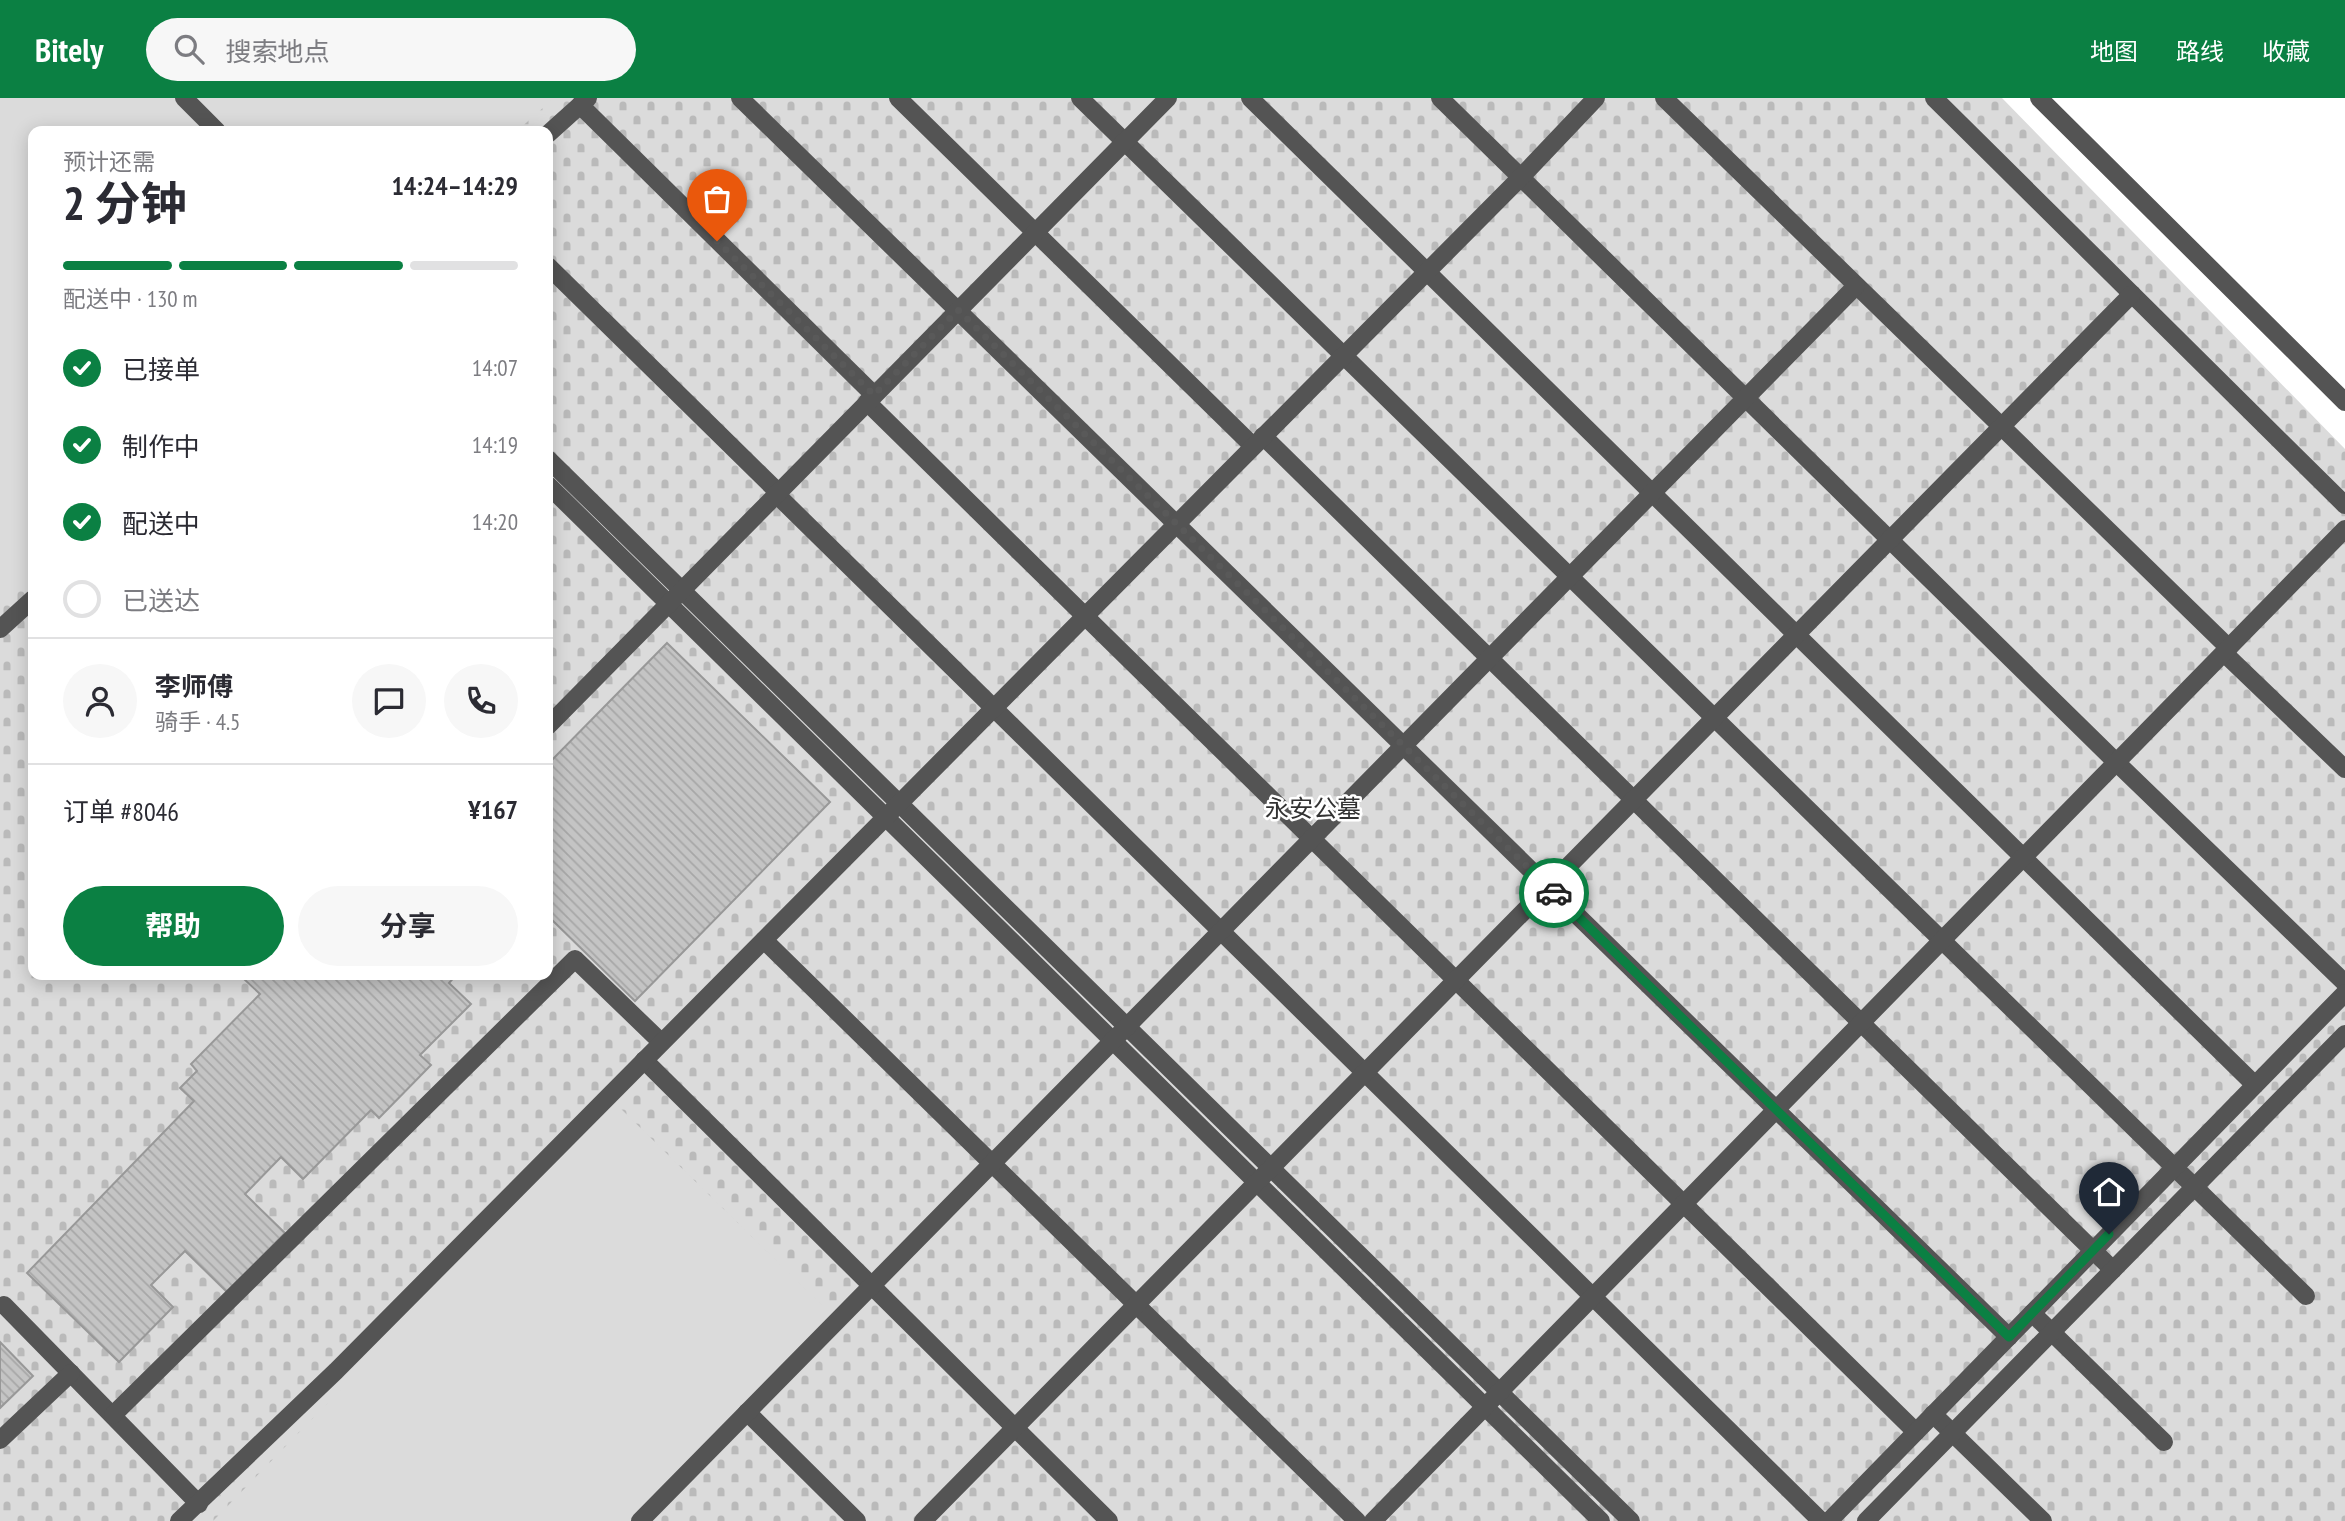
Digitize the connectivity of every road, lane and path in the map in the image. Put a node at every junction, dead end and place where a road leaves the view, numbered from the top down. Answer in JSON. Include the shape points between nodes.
{"nodes":[{"id":1,"x":184,"y":98,"type":"edge"},
{"id":2,"x":740,"y":98,"type":"edge"},
{"id":3,"x":898,"y":98,"type":"edge"},
{"id":4,"x":1080,"y":98,"type":"edge"},
{"id":5,"x":1168,"y":98,"type":"edge"},
{"id":6,"x":1250,"y":98,"type":"edge"},
{"id":7,"x":1440,"y":98,"type":"edge"},
{"id":8,"x":1596,"y":98,"type":"edge"},
{"id":9,"x":1664,"y":98,"type":"edge"},
{"id":10,"x":1934,"y":98,"type":"edge"},
{"id":11,"x":2039,"y":98,"type":"edge"},
{"id":12,"x":584,"y":102,"type":"edge"},
{"id":13,"x":212,"y":126,"type":"edge"},
{"id":14,"x":553,"y":130,"type":"edge"},
{"id":15,"x":1125,"y":141,"type":"junction"},
{"id":16,"x":1521,"y":177,"type":"junction"},
{"id":17,"x":1035,"y":232,"type":"junction"},
{"id":18,"x":553,"y":271,"type":"edge"},
{"id":19,"x":1426,"y":271,"type":"junction"},
{"id":20,"x":1856,"y":286,"type":"junction"},
{"id":21,"x":553,"y":287,"type":"edge"},
{"id":22,"x":2132,"y":294,"type":"junction"},
{"id":23,"x":958,"y":310,"type":"junction"},
{"id":24,"x":1343,"y":355,"type":"junction"},
{"id":25,"x":1745,"y":398,"type":"junction"},
{"id":26,"x":871,"y":399,"type":"junction"},
{"id":27,"x":2345,"y":402,"type":"edge"},
{"id":28,"x":2001,"y":427,"type":"junction"},
{"id":29,"x":1258,"y":441,"type":"junction"},
{"id":30,"x":553,"y":464,"type":"edge"},
{"id":31,"x":553,"y":490,"type":"edge"},
{"id":32,"x":1652,"y":493,"type":"junction"},
{"id":33,"x":775,"y":495,"type":"junction"},
{"id":34,"x":2345,"y":505,"type":"edge"},
{"id":35,"x":1176,"y":524,"type":"junction"},
{"id":36,"x":2345,"y":529,"type":"edge"},
{"id":37,"x":1890,"y":540,"type":"junction"},
{"id":38,"x":1570,"y":577,"type":"junction"},
{"id":39,"x":681,"y":590,"type":"junction"},
{"id":40,"x":668,"y":603,"type":"junction"},
{"id":41,"x":28,"y":604,"type":"edge"},
{"id":42,"x":1085,"y":615,"type":"junction"},
{"id":43,"x":0,"y":629,"type":"edge"},
{"id":44,"x":1796,"y":635,"type":"junction"},
{"id":45,"x":2227,"y":650,"type":"junction"},
{"id":46,"x":1489,"y":658,"type":"junction"},
{"id":47,"x":993,"y":708,"type":"junction"},
{"id":48,"x":1714,"y":719,"type":"junction"},
{"id":49,"x":553,"y":721,"type":"edge"},
{"id":50,"x":1404,"y":746,"type":"junction"},
{"id":51,"x":2116,"y":762,"type":"junction"},
{"id":52,"x":2345,"y":769,"type":"edge"},
{"id":53,"x":1634,"y":800,"type":"junction"},
{"id":54,"x":899,"y":803,"type":"junction"},
{"id":55,"x":885,"y":817,"type":"junction"},
{"id":56,"x":1312,"y":838,"type":"junction"},
{"id":57,"x":2024,"y":858,"type":"junction"},
{"id":58,"x":1548,"y":887,"type":"junction"},
{"id":59,"x":1220,"y":931,"type":"junction"},
{"id":60,"x":764,"y":940,"type":"junction"},
{"id":61,"x":1942,"y":941,"type":"junction"},
{"id":62,"x":1457,"y":980,"type":"junction"},
{"id":63,"x":2345,"y":983,"type":"edge"},
{"id":64,"x":2345,"y":993,"type":"edge"},
{"id":65,"x":1861,"y":1023,"type":"junction"},
{"id":66,"x":2316,"y":1024,"type":"junction"},
{"id":67,"x":1126,"y":1027,"type":"junction"},
{"id":68,"x":1112,"y":1041,"type":"junction"},
{"id":69,"x":661,"y":1042,"type":"junction"},
{"id":70,"x":2342,"y":1043,"type":"edge"},
{"id":71,"x":644,"y":1060,"type":"junction"},
{"id":72,"x":1365,"y":1073,"type":"junction"},
{"id":73,"x":2255,"y":1085,"type":"junction"},
{"id":74,"x":1776,"y":1110,"type":"junction"},
{"id":75,"x":992,"y":1164,"type":"junction"},
{"id":76,"x":1271,"y":1168,"type":"junction"},
{"id":77,"x":2174,"y":1168,"type":"junction"},
{"id":78,"x":1256,"y":1183,"type":"junction"},
{"id":79,"x":2194,"y":1187,"type":"junction"},
{"id":80,"x":1684,"y":1204,"type":"junction"},
{"id":81,"x":2093,"y":1251,"type":"junction"},
{"id":82,"x":2113,"y":1270,"type":"junction"},
{"id":83,"x":872,"y":1286,"type":"junction"},
{"id":84,"x":2306,"y":1296,"type":"dead end"},
{"id":85,"x":1593,"y":1297,"type":"junction"},
{"id":86,"x":4,"y":1305,"type":"dead end"},
{"id":87,"x":1136,"y":1305,"type":"junction"},
{"id":88,"x":2032,"y":1313,"type":"junction"},
{"id":89,"x":2052,"y":1332,"type":"junction"},
{"id":90,"x":2009,"y":1337,"type":"junction"},
{"id":91,"x":71,"y":1373,"type":"junction"},
{"id":92,"x":1499,"y":1392,"type":"junction"},
{"id":93,"x":1485,"y":1407,"type":"junction"},
{"id":94,"x":747,"y":1412,"type":"junction"},
{"id":95,"x":1933,"y":1414,"type":"junction"},
{"id":96,"x":113,"y":1415,"type":"junction"},
{"id":97,"x":1015,"y":1428,"type":"junction"},
{"id":98,"x":1916,"y":1432,"type":"junction"},
{"id":99,"x":1952,"y":1433,"type":"junction"},
{"id":100,"x":0,"y":1440,"type":"edge"},
{"id":101,"x":2164,"y":1442,"type":"dead end"},
{"id":102,"x":199,"y":1504,"type":"junction"},
{"id":103,"x":648,"y":1518,"type":"edge"},
{"id":104,"x":1830,"y":1520,"type":"edge"},
{"id":105,"x":179,"y":1521,"type":"edge"},
{"id":106,"x":857,"y":1521,"type":"edge"},
{"id":107,"x":923,"y":1521,"type":"edge"},
{"id":108,"x":1109,"y":1521,"type":"edge"},
{"id":109,"x":1357,"y":1521,"type":"edge"},
{"id":110,"x":1373,"y":1521,"type":"edge"},
{"id":111,"x":1601,"y":1521,"type":"edge"},
{"id":112,"x":1631,"y":1521,"type":"edge"},
{"id":113,"x":1866,"y":1521,"type":"edge"},
{"id":114,"x":2043,"y":1521,"type":"edge"}],
"edges":[{"from":1,"to":13,"type":"street"},
{"from":2,"to":23,"type":"street"},
{"from":3,"to":17,"type":"street"},
{"from":4,"to":15,"type":"street"},
{"from":5,"to":15,"type":"street"},
{"from":6,"to":19,"type":"street"},
{"from":7,"to":16,"type":"street"},
{"from":8,"to":16,"type":"street"},
{"from":9,"to":20,"type":"street"},
{"from":10,"to":22,"type":"street"},
{"from":11,"to":27,"type":"street"},
{"from":12,"to":14,"type":"street"},
{"from":12,"to":26,"type":"street"},
{"from":15,"to":17,"type":"street"},
{"from":15,"to":24,"type":"street"},
{"from":16,"to":19,"type":"street"},
{"from":16,"to":25,"type":"street"},
{"from":17,"to":23,"type":"street"},
{"from":17,"to":29,"type":"street"},
{"from":18,"to":33,"type":"street"},
{"from":19,"to":24,"type":"street"},
{"from":19,"to":32,"type":"street"},
{"from":20,"to":25,"type":"street"},
{"from":20,"to":28,"type":"street"},
{"from":21,"to":33,"type":"street"},
{"from":22,"to":28,"type":"street"},
{"from":22,"to":34,"type":"street"},
{"from":23,"to":26,"type":"street"},
{"from":23,"to":35,"type":"street"},
{"from":24,"to":29,"type":"street"},
{"from":24,"to":38,"type":"street"},
{"from":25,"to":32,"type":"street"},
{"from":25,"to":37,"type":"street"},
{"from":26,"to":33,"type":"street"},
{"from":26,"to":42,"type":"street"},
{"from":28,"to":37,"type":"street"},
{"from":28,"to":45,"type":"street"},
{"from":29,"to":35,"type":"street"},
{"from":29,"to":46,"type":"street"},
{"from":30,"to":39,"type":"street"},
{"from":31,"to":40,"type":"street"},
{"from":32,"to":38,"type":"street"},
{"from":32,"to":44,"type":"street"},
{"from":33,"to":39,"type":"street"},
{"from":33,"to":47,"type":"street"},
{"from":35,"to":42,"type":"street"},
{"from":35,"to":50,"type":"street"},
{"from":36,"to":45,"type":"street"},
{"from":37,"to":44,"type":"street"},
{"from":37,"to":51,"type":"street"},
{"from":38,"to":46,"type":"street"},
{"from":38,"to":48,"type":"street"},
{"from":39,"to":40,"type":"street"},
{"from":39,"to":54,"type":"street"},
{"from":40,"to":49,"type":"street"},
{"from":40,"to":55,"type":"street"},
{"from":41,"to":43,"type":"street"},
{"from":42,"to":47,"type":"street"},
{"from":42,"to":56,"type":"street"},
{"from":44,"to":48,"type":"street"},
{"from":44,"to":57,"type":"street"},
{"from":45,"to":51,"type":"street"},
{"from":45,"to":52,"type":"street"},
{"from":46,"to":50,"type":"street"},
{"from":46,"to":53,"type":"street"},
{"from":47,"to":54,"type":"street"},
{"from":47,"to":59,"type":"street"},
{"from":48,"to":53,"type":"street"},
{"from":48,"to":61,"type":"street"},
{"from":50,"to":56,"type":"street"},
{"from":50,"to":58,"type":"street"},
{"from":51,"to":57,"type":"street"},
{"from":51,"to":63,"type":"street"},
{"from":53,"to":58,"type":"street"},
{"from":53,"to":65,"type":"street"},
{"from":54,"to":55,"type":"street"},
{"from":54,"to":67,"type":"street"},
{"from":55,"to":60,"type":"street"},
{"from":55,"to":68,"type":"street"},
{"from":56,"to":59,"type":"street"},
{"from":56,"to":62,"type":"street"},
{"from":57,"to":61,"type":"street"},
{"from":57,"to":73,"type":"street"},
{"from":58,"to":62,"type":"street"},
{"from":58,"to":74,"type":"street"},
{"from":59,"to":67,"type":"street"},
{"from":59,"to":72,"type":"street"},
{"from":60,"to":69,"type":"street"},
{"from":60,"to":75,"type":"street"},
{"from":61,"to":65,"type":"street"},
{"from":61,"to":77,"type":"street"},
{"from":62,"to":72,"type":"street"},
{"from":62,"to":80,"type":"street"},
{"from":64,"to":66,"type":"street"},
{"from":65,"to":74,"type":"street"},
{"from":65,"to":81,"type":"street"},
{"from":66,"to":70,"type":"street"},
{"from":66,"to":73,"type":"street"},
{"from":67,"to":68,"type":"street"},
{"from":67,"to":76,"type":"street"},
{"from":68,"to":75,"type":"street"},
{"from":68,"to":78,"type":"street"},
{"from":69,"to":71,"type":"street"},
{"from":69,"to":96,"type":"street","via":[[575,959]]},
{"from":70,"to":79,"type":"street"},
{"from":71,"to":83,"type":"street"},
{"from":71,"to":102,"type":"street"},
{"from":72,"to":76,"type":"street"},
{"from":72,"to":85,"type":"street"},
{"from":73,"to":77,"type":"street"},
{"from":74,"to":80,"type":"street"},
{"from":74,"to":90,"type":"street"},
{"from":75,"to":83,"type":"street"},
{"from":75,"to":87,"type":"street"},
{"from":76,"to":78,"type":"street"},
{"from":76,"to":92,"type":"street"},
{"from":77,"to":79,"type":"street"},
{"from":77,"to":81,"type":"street"},
{"from":78,"to":87,"type":"street"},
{"from":78,"to":93,"type":"street"},
{"from":79,"to":82,"type":"street"},
{"from":79,"to":84,"type":"street"},
{"from":80,"to":85,"type":"street"},
{"from":80,"to":98,"type":"street"},
{"from":81,"to":82,"type":"street"},
{"from":81,"to":88,"type":"street"},
{"from":82,"to":89,"type":"street"},
{"from":83,"to":94,"type":"street"},
{"from":83,"to":97,"type":"street"},
{"from":85,"to":92,"type":"street"},
{"from":85,"to":104,"type":"street"},
{"from":86,"to":91,"type":"street"},
{"from":87,"to":97,"type":"street"},
{"from":87,"to":109,"type":"street"},
{"from":88,"to":89,"type":"street"},
{"from":88,"to":90,"type":"street"},
{"from":89,"to":99,"type":"street"},
{"from":89,"to":101,"type":"street"},
{"from":90,"to":95,"type":"street"},
{"from":91,"to":96,"type":"street"},
{"from":91,"to":100,"type":"street"},
{"from":92,"to":93,"type":"street"},
{"from":92,"to":112,"type":"street"},
{"from":93,"to":110,"type":"street"},
{"from":93,"to":111,"type":"street"},
{"from":94,"to":103,"type":"street"},
{"from":94,"to":106,"type":"street"},
{"from":95,"to":98,"type":"street"},
{"from":95,"to":99,"type":"street"},
{"from":96,"to":102,"type":"street"},
{"from":97,"to":107,"type":"street"},
{"from":97,"to":108,"type":"street"},
{"from":98,"to":104,"type":"street"},
{"from":99,"to":113,"type":"street"},
{"from":99,"to":114,"type":"street"},
{"from":102,"to":105,"type":"street"}]}
